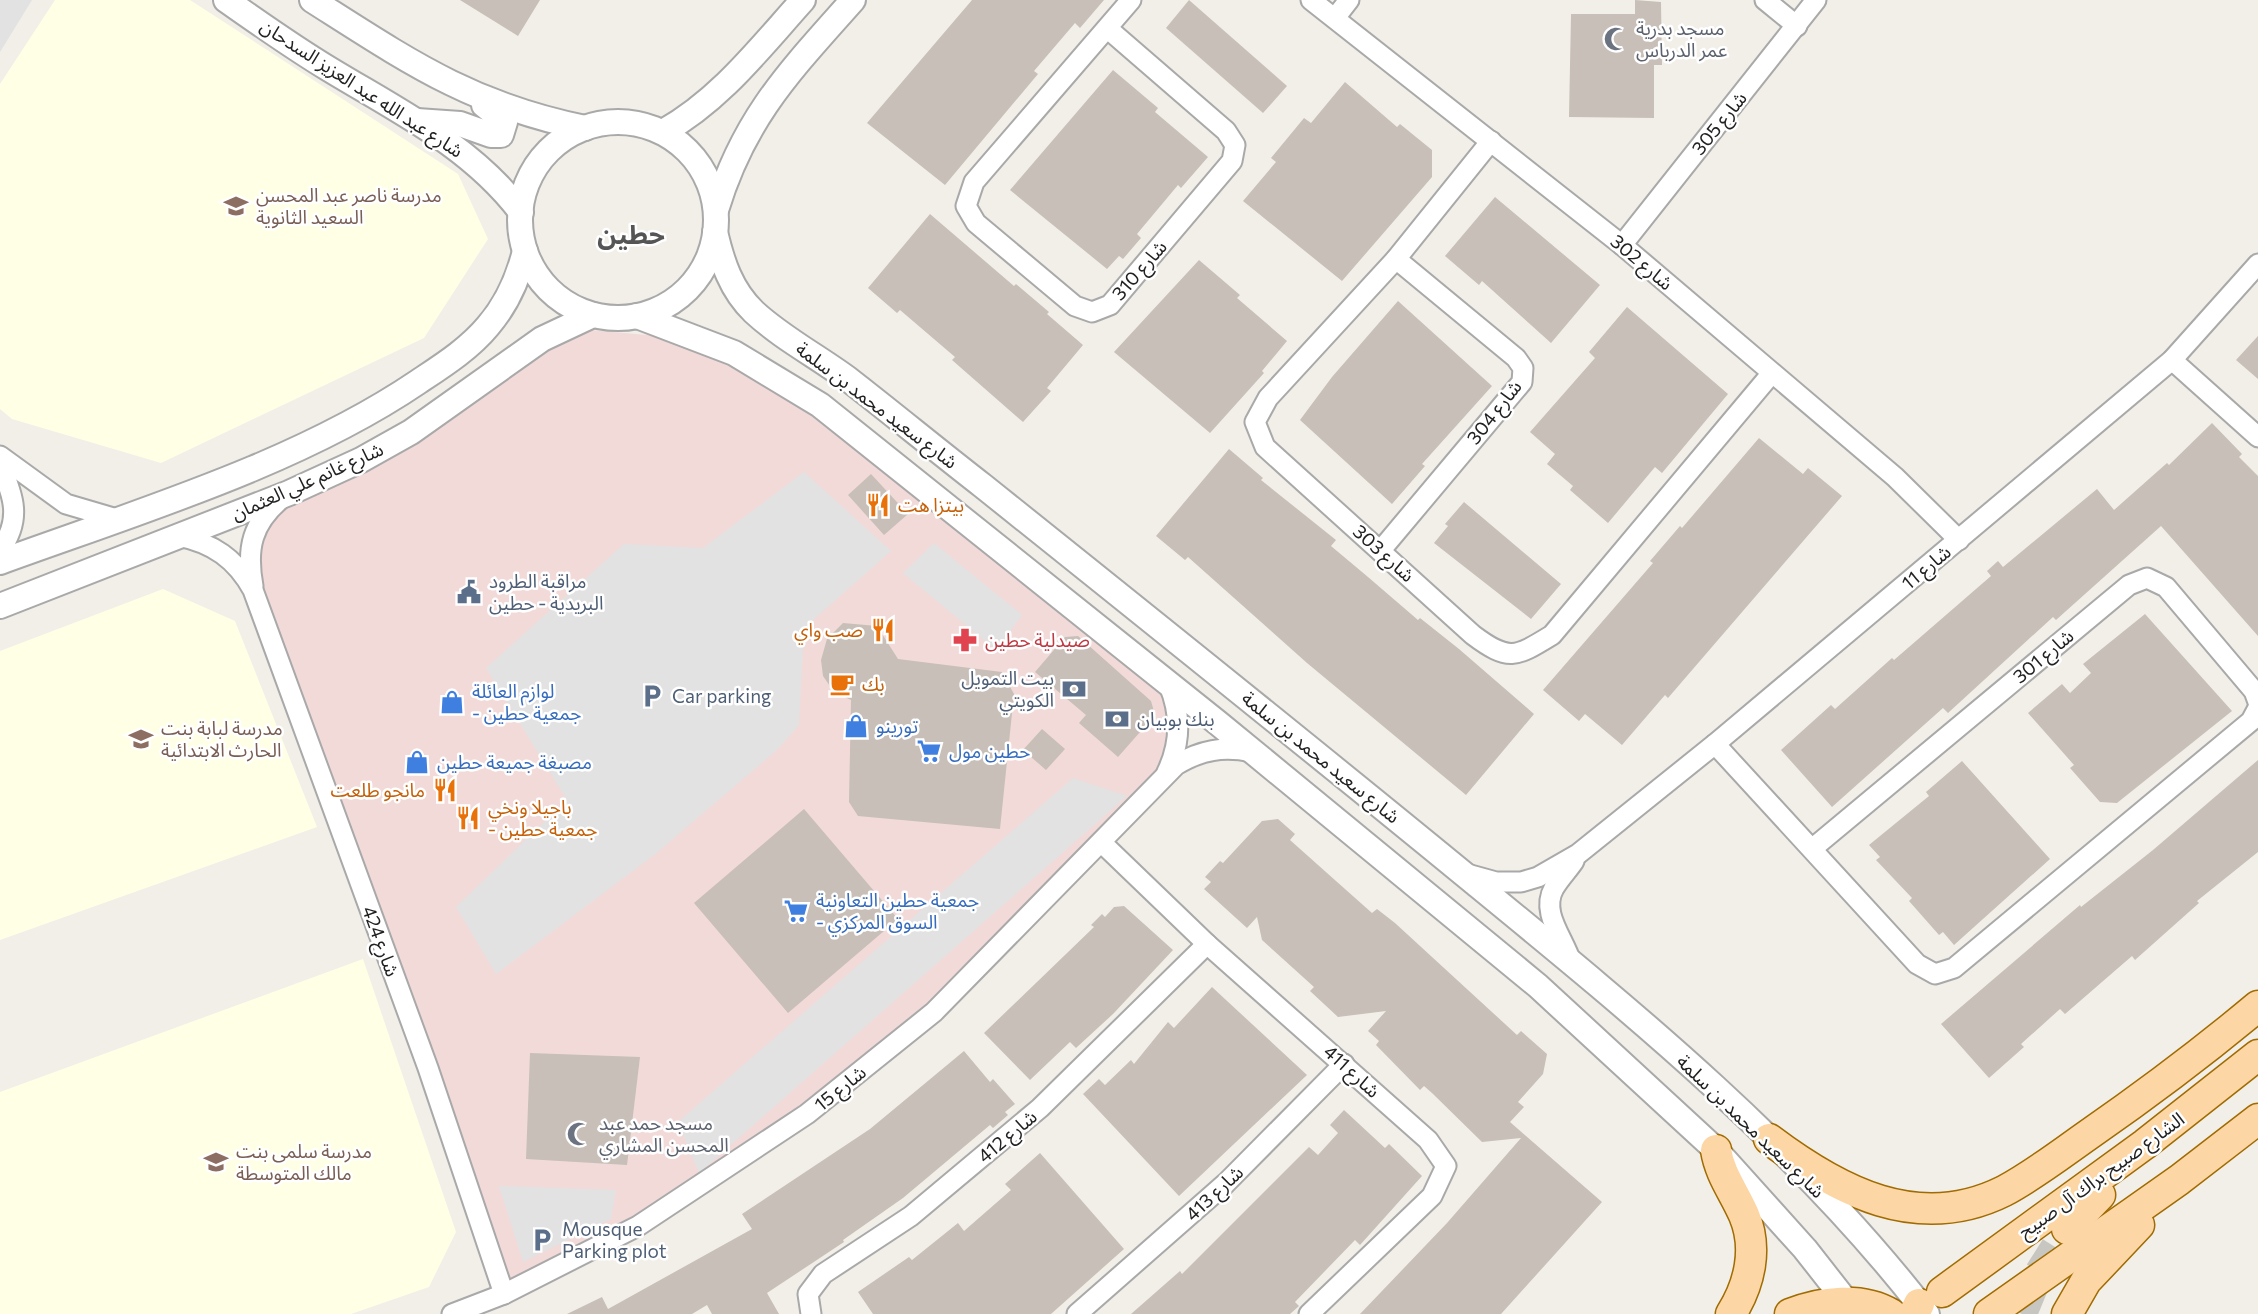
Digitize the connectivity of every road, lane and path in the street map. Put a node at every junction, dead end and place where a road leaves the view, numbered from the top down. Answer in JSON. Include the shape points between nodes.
{"nodes":[{"id":1,"x":226,"y":0,"type":"edge"},
{"id":2,"x":312,"y":0,"type":"edge"},
{"id":3,"x":803,"y":0,"type":"edge"},
{"id":4,"x":853,"y":0,"type":"edge"},
{"id":5,"x":1130,"y":0,"type":"edge"},
{"id":6,"x":1311,"y":0,"type":"edge"},
{"id":7,"x":1349,"y":0,"type":"edge"},
{"id":8,"x":1765,"y":0,"type":"edge"},
{"id":9,"x":1816,"y":0,"type":"edge"},
{"id":10,"x":1335,"y":18,"type":"junction"},
{"id":11,"x":1797,"y":26,"type":"junction"},
{"id":12,"x":1107,"y":28,"type":"junction"},
{"id":13,"x":473,"y":95,"type":"junction"},
{"id":14,"x":417,"y":121,"type":"junction"},
{"id":15,"x":584,"y":128,"type":"junction"},
{"id":16,"x":663,"y":132,"type":"junction"},
{"id":17,"x":1491,"y":141,"type":"junction"},
{"id":18,"x":520,"y":212,"type":"junction"},
{"id":19,"x":716,"y":221,"type":"junction"},
{"id":20,"x":1622,"y":245,"type":"junction"},
{"id":21,"x":525,"y":251,"type":"junction"},
{"id":22,"x":1396,"y":259,"type":"junction"},
{"id":23,"x":2258,"y":264,"type":"edge"},
{"id":24,"x":593,"y":315,"type":"junction"},
{"id":25,"x":637,"y":316,"type":"junction"},
{"id":26,"x":2172,"y":360,"type":"junction"},
{"id":27,"x":1772,"y":373,"type":"junction"},
{"id":28,"x":845,"y":377,"type":"junction"},
{"id":29,"x":423,"y":378,"type":"junction"},
{"id":30,"x":820,"y":405,"type":"junction"},
{"id":31,"x":436,"y":414,"type":"junction"},
{"id":32,"x":2258,"y":437,"type":"edge"},
{"id":33,"x":0,"y":456,"type":"edge"},
{"id":34,"x":0,"y":465,"type":"edge"},
{"id":35,"x":289,"y":493,"type":"junction"},
{"id":36,"x":117,"y":519,"type":"junction"},
{"id":37,"x":178,"y":536,"type":"junction"},
{"id":38,"x":1959,"y":540,"type":"junction"},
{"id":39,"x":0,"y":550,"type":"edge"},
{"id":40,"x":1381,"y":550,"type":"junction"},
{"id":41,"x":0,"y":562,"type":"edge"},
{"id":42,"x":253,"y":590,"type":"junction"},
{"id":43,"x":0,"y":606,"type":"edge"},
{"id":44,"x":1169,"y":685,"type":"junction"},
{"id":45,"x":2258,"y":702,"type":"edge"},
{"id":46,"x":2258,"y":708,"type":"edge"},
{"id":47,"x":1715,"y":744,"type":"junction"},
{"id":48,"x":1252,"y":752,"type":"junction"},
{"id":49,"x":1164,"y":776,"type":"junction"},
{"id":50,"x":1102,"y":843,"type":"junction"},
{"id":51,"x":1813,"y":848,"type":"junction"},
{"id":52,"x":1578,"y":854,"type":"junction"},
{"id":53,"x":1463,"y":873,"type":"junction"},
{"id":54,"x":1207,"y":944,"type":"junction"},
{"id":55,"x":1571,"y":962,"type":"junction"},
{"id":56,"x":2258,"y":1006,"type":"edge"},
{"id":57,"x":2258,"y":1055,"type":"edge"},
{"id":58,"x":1344,"y":1064,"type":"junction"},
{"id":59,"x":2258,"y":1073,"type":"edge"},
{"id":60,"x":2258,"y":1119,"type":"edge"},
{"id":61,"x":1769,"y":1139,"type":"junction"},
{"id":62,"x":1716,"y":1150,"type":"junction"},
{"id":63,"x":2179,"y":1180,"type":"junction"},
{"id":64,"x":2067,"y":1228,"type":"tunnel mouth"},
{"id":65,"x":504,"y":1294,"type":"junction"},
{"id":66,"x":1926,"y":1306,"type":"edge"},
{"id":67,"x":1852,"y":1308,"type":"edge"},
{"id":68,"x":452,"y":1314,"type":"edge"},
{"id":69,"x":811,"y":1314,"type":"edge"},
{"id":70,"x":1077,"y":1314,"type":"edge"},
{"id":71,"x":1309,"y":1314,"type":"edge"},
{"id":72,"x":1731,"y":1314,"type":"edge"},
{"id":73,"x":1790,"y":1314,"type":"edge"},
{"id":74,"x":1891,"y":1314,"type":"edge"},
{"id":75,"x":1989,"y":1314,"type":"edge"},
{"id":76,"x":2067,"y":1314,"type":"edge"}],
"edges":[{"from":1,"to":14,"type":"street","name":"شارع عبد الله عبد العزيز السدحان"},
{"from":2,"to":13,"type":"street","via":[[423,71]]},
{"from":3,"to":16,"type":"street","via":[[723,89]]},
{"from":4,"to":19,"type":"street","via":[[757,114],[730,166]]},
{"from":5,"to":12,"type":"street","name":"شارع 310"},
{"from":6,"to":10,"type":"street","name":"شارع 302"},
{"from":7,"to":10,"type":"street"},
{"from":8,"to":11,"type":"street"},
{"from":9,"to":11,"type":"street","name":"شارع 305"},
{"from":10,"to":17,"type":"street","name":"شارع 302"},
{"from":11,"to":20,"type":"street","name":"شارع 305"},
{"from":12,"to":12,"type":"street","name":"شارع 310","via":[[974,182],[966,206],[976,223],[1075,306],[1092,312],[1110,305],[1232,161],[1235,145],[1226,131]]},
{"from":13,"to":14,"type":"street","via":[[505,122],[501,135],[460,124]]},
{"from":13,"to":15,"type":"street","via":[[531,117]]},
{"from":14,"to":18,"type":"street","name":"شارع عبد الله عبد العزيز السدحان","via":[[483,169]]},
{"from":15,"to":16,"type":"street","via":[[626,122]]},
{"from":15,"to":18,"type":"street","via":[[542,159],[527,184]]},
{"from":16,"to":19,"type":"street","via":[[700,165],[712,191]]},
{"from":17,"to":20,"type":"street","name":"شارع 302"},
{"from":17,"to":22,"type":"street","name":"شارع 303"},
{"from":18,"to":21,"type":"street"},
{"from":19,"to":25,"type":"street","via":[[707,261],[690,287],[666,306]]},
{"from":19,"to":28,"type":"street","name":"شارع سعيد محمد بن سلمة","via":[[727,273],[750,308]]},
{"from":20,"to":27,"type":"street","name":"شارع 302"},
{"from":21,"to":24,"type":"street","via":[[550,291]]},
{"from":21,"to":29,"type":"street","name":"شارع غانم علي العثمان","via":[[515,283],[493,320],[472,342]]},
{"from":22,"to":40,"type":"street","name":"شارع 303","via":[[1268,398],[1255,422],[1265,447]]},
{"from":22,"to":40,"type":"street","name":"شارع 304","via":[[1523,368],[1522,382]]},
{"from":23,"to":26,"type":"street","name":"شارع 11"},
{"from":24,"to":25,"type":"street"},
{"from":24,"to":31,"type":"street","name":"شارع غانم علي العثمان","via":[[542,339]]},
{"from":25,"to":30,"type":"street","name":"شارع سعيد محمد بن سلمة","via":[[734,353]]},
{"from":26,"to":32,"type":"street"},
{"from":26,"to":38,"type":"street","name":"شارع 11"},
{"from":27,"to":38,"type":"street","name":"شارع 302","via":[[1895,477]]},
{"from":27,"to":40,"type":"street","name":"شارع 303","via":[[1552,635],[1519,655],[1497,653]]},
{"from":28,"to":30,"type":"street","via":[[827,389]]},
{"from":28,"to":53,"type":"street","name":"شارع سعيد محمد بن سلمة"},
{"from":29,"to":31,"type":"street","via":[[437,392]]},
{"from":29,"to":36,"type":"street","name":"شارع غانم علي العثمان","via":[[315,441]]},
{"from":30,"to":44,"type":"street","name":"شارع سعيد محمد بن سلمة"},
{"from":31,"to":35,"type":"street","name":"شارع غانم علي العثمان","via":[[361,460]]},
{"from":33,"to":36,"type":"street","via":[[66,504]]},
{"from":34,"to":39,"type":"street","via":[[15,512]]},
{"from":35,"to":37,"type":"street","name":"شارع غانم علي العثمان"},
{"from":35,"to":42,"type":"street","name":"شارع 424","via":[[259,522],[251,541]]},
{"from":36,"to":41,"type":"street","name":"شارع غانم علي العثمان"},
{"from":37,"to":42,"type":"street","name":"شارع 424","via":[[223,553]]},
{"from":37,"to":43,"type":"street","name":"شارع غانم علي العثمان"},
{"from":38,"to":47,"type":"street","name":"شارع 11"},
{"from":42,"to":65,"type":"street","name":"شارع 424","via":[[428,1068]]},
{"from":44,"to":48,"type":"street","name":"شارع سعيد محمد بن سلمة"},
{"from":44,"to":49,"type":"street","name":"شارع 15","via":[[1177,711],[1178,738]]},
{"from":45,"to":51,"type":"street","name":"شارع 301","via":[[2254,691],[2166,587],[2147,578],[2129,585]]},
{"from":46,"to":51,"type":"street","via":[[2251,721],[1945,973],[1935,974],[1917,964]]},
{"from":47,"to":51,"type":"street"},
{"from":47,"to":52,"type":"street","name":"شارع 11"},
{"from":48,"to":49,"type":"street","name":"شارع 15","via":[[1205,751]]},
{"from":48,"to":62,"type":"street","name":"شارع سعيد محمد بن سلمة","via":[[1538,986]]},
{"from":49,"to":50,"type":"street","name":"شارع 15"},
{"from":50,"to":54,"type":"street","name":"شارع 411"},
{"from":50,"to":65,"type":"street","name":"شارع 15","via":[[934,1012],[807,1114],[638,1226]]},
{"from":52,"to":53,"type":"street","name":"شارع 11","via":[[1521,882],[1496,882]]},
{"from":52,"to":55,"type":"street","name":"شارع 11","via":[[1556,885],[1549,905]]},
{"from":53,"to":55,"type":"street","name":"شارع سعيد محمد بن سلمة"},
{"from":54,"to":58,"type":"street","name":"شارع 411"},
{"from":54,"to":69,"type":"street","name":"شارع 412","via":[[1040,1108],[911,1216],[823,1274],[808,1294]]},
{"from":55,"to":61,"type":"street","name":"شارع سعيد محمد بن سلمة"},
{"from":56,"to":61,"type":"main road","via":[[2157,1087],[2078,1142],[2019,1182],[1967,1204],[1913,1209],[1861,1196],[1828,1181]]},
{"from":57,"to":66,"type":"main road","name":"الشارع صبيح براك آل صبيح"},
{"from":58,"to":70,"type":"street","name":"شارع 413","via":[[1226,1183]]},
{"from":58,"to":71,"type":"street","name":"شارع 411","via":[[1428,1140],[1446,1166],[1432,1196]]},
{"from":59,"to":64,"type":"main road","via":[[2111,1185]]},
{"from":60,"to":63,"type":"main road"},
{"from":61,"to":66,"type":"street","name":"شارع سعيد محمد بن سلمة"},
{"from":62,"to":67,"type":"street","name":"شارع سعيد محمد بن سلمة"},
{"from":62,"to":72,"type":"main road","via":[[1751,1240],[1747,1280]]},
{"from":63,"to":75,"type":"main road"},
{"from":63,"to":76,"type":"main road","via":[[2086,1281]]},
{"from":65,"to":68,"type":"street","name":"شارع 15"},
{"from":67,"to":73,"type":"main road","via":[[1814,1306]]},
{"from":67,"to":74,"type":"main road","via":[[1872,1306]]}]}
